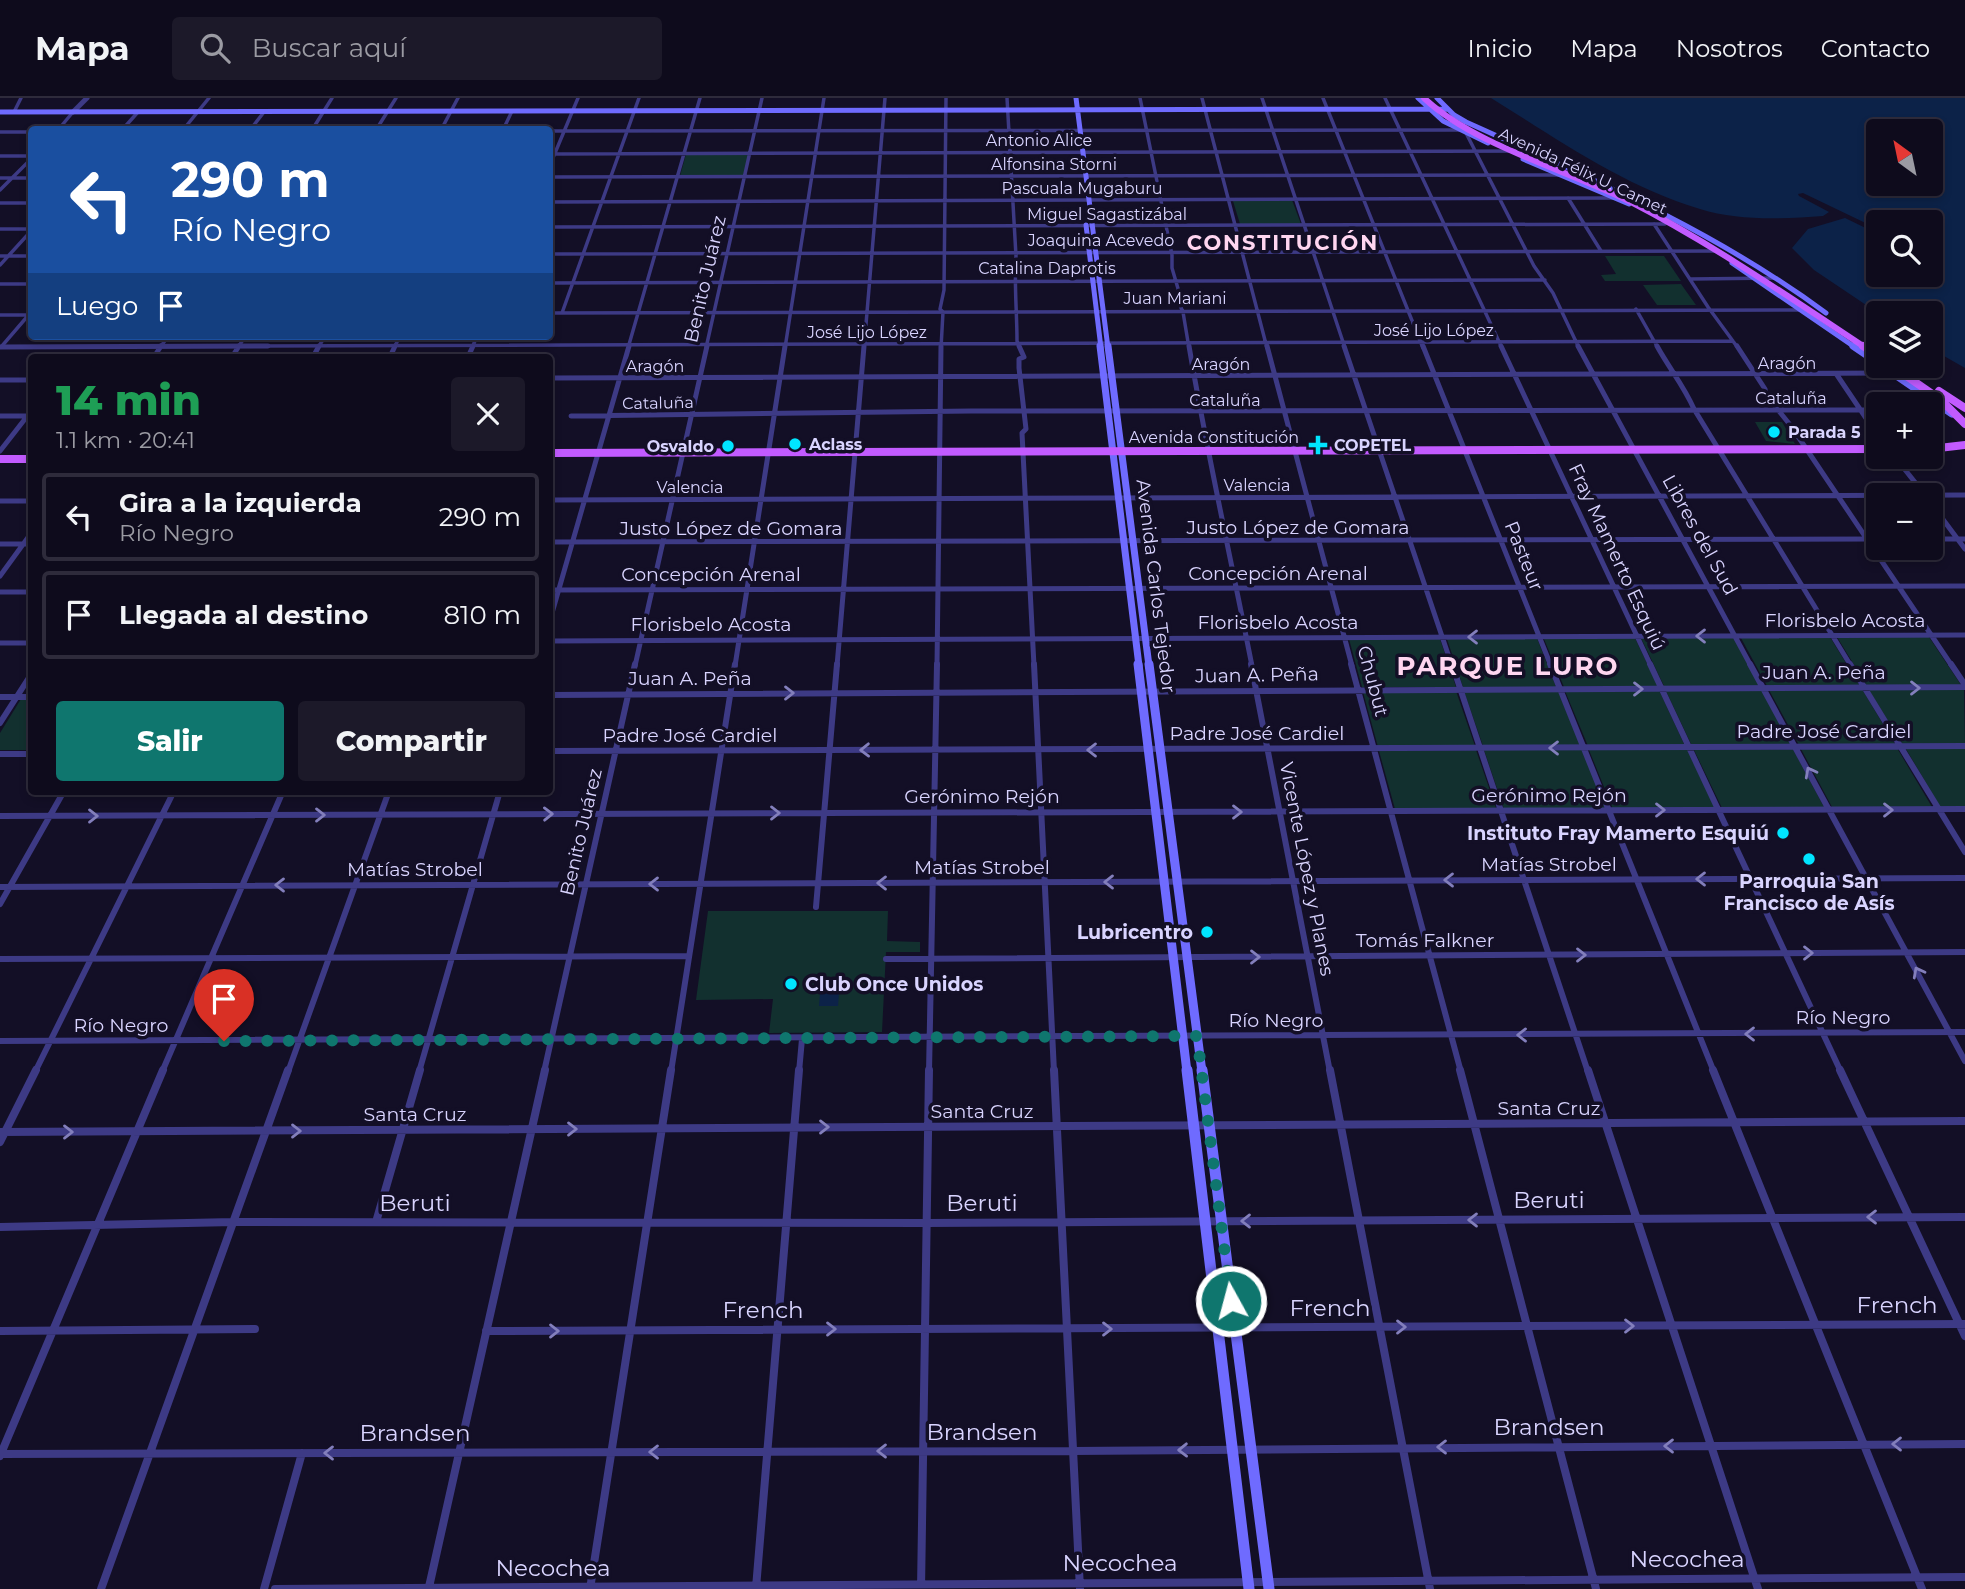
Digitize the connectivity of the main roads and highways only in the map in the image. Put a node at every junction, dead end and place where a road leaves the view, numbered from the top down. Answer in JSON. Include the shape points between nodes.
{"nodes":[{"id":1,"x":1073,"y":98,"type":"edge"},
{"id":2,"x":1418,"y":98,"type":"edge"},
{"id":3,"x":1424,"y":98,"type":"edge"},
{"id":4,"x":1430,"y":98,"type":"edge"},
{"id":5,"x":1437,"y":98,"type":"edge"},
{"id":6,"x":1437,"y":109,"type":"junction"},
{"id":7,"x":1075,"y":110,"type":"junction"},
{"id":8,"x":0,"y":112,"type":"edge"},
{"id":9,"x":1522,"y":151,"type":"junction"},
{"id":10,"x":1729,"y":251,"type":"junction"},
{"id":11,"x":1771,"y":278,"type":"junction"},
{"id":12,"x":1100,"y":311,"type":"junction"},
{"id":13,"x":1866,"y":340,"type":"edge"},
{"id":14,"x":1866,"y":347,"type":"edge"},
{"id":15,"x":1866,"y":355,"type":"edge"},
{"id":16,"x":1904,"y":378,"type":"edge"},
{"id":17,"x":1906,"y":378,"type":"edge"},
{"id":18,"x":1921,"y":378,"type":"edge"},
{"id":19,"x":1965,"y":408,"type":"edge"},
{"id":20,"x":1963,"y":422,"type":"edge"},
{"id":21,"x":1965,"y":445,"type":"edge"},
{"id":22,"x":1943,"y":449,"type":"edge"},
{"id":23,"x":1866,"y":451,"type":"edge"},
{"id":24,"x":1943,"y":451,"type":"edge"},
{"id":25,"x":1965,"y":452,"type":"edge"},
{"id":26,"x":1112,"y":454,"type":"junction"},
{"id":27,"x":1123,"y":454,"type":"junction"},
{"id":28,"x":0,"y":455,"type":"edge"},
{"id":29,"x":553,"y":455,"type":"edge"},
{"id":30,"x":28,"y":457,"type":"edge"},
{"id":31,"x":1249,"y":1585,"type":"edge"},
{"id":32,"x":1268,"y":1585,"type":"edge"}],
"edges":[{"from":1,"to":7,"type":"main road","name":"Avenida Carlos Tejedor"},
{"from":2,"to":6,"type":"main road","name":"Avenida Félix U. Camet"},
{"from":3,"to":6,"type":"main road","name":"Avenida Félix U. Camet"},
{"from":4,"to":6,"type":"main road","name":"Avenida Félix U. Camet"},
{"from":5,"to":6,"type":"main road","name":"Avenida Félix U. Camet"},
{"from":6,"to":7,"type":"main road"},
{"from":6,"to":9,"type":"main road","name":"Avenida Félix U. Camet"},
{"from":6,"to":9,"type":"main road","name":"Avenida Félix U. Camet","via":[[1458,125]]},
{"from":6,"to":15,"type":"main road","name":"Avenida Félix U. Camet","via":[[1463,131],[1615,198],[1714,251]]},
{"from":7,"to":8,"type":"main road"},
{"from":7,"to":12,"type":"main road","name":"Avenida Carlos Tejedor"},
{"from":9,"to":10,"type":"main road","name":"Avenida Félix U. Camet"},
{"from":9,"to":10,"type":"main road","name":"Avenida Félix U. Camet","via":[[1640,198]]},
{"from":10,"to":11,"type":"main road","name":"Avenida Félix U. Camet"},
{"from":11,"to":13,"type":"main road","name":"Avenida Félix U. Camet"},
{"from":11,"to":14,"type":"main road","name":"Avenida Félix U. Camet"},
{"from":12,"to":26,"type":"main road","name":"Avenida Carlos Tejedor","via":[[1099,343]]},
{"from":12,"to":27,"type":"main road","name":"Avenida Carlos Tejedor"},
{"from":16,"to":20,"type":"main road","name":"Avenida Félix U. Camet"},
{"from":17,"to":20,"type":"main road","name":"Avenida Félix U. Camet","via":[[1941,400]]},
{"from":18,"to":19,"type":"main road"},
{"from":21,"to":22,"type":"main road"},
{"from":23,"to":27,"type":"main road","name":"Avenida Constitución"},
{"from":24,"to":25,"type":"main road"},
{"from":26,"to":27,"type":"main road","name":"Avenida Constitución"},
{"from":26,"to":29,"type":"main road","name":"Avenida Constitución"},
{"from":26,"to":31,"type":"main road","name":"Avenida Carlos Tejedor"},
{"from":27,"to":32,"type":"main road","name":"Avenida Carlos Tejedor"},
{"from":28,"to":30,"type":"main road"}]}
